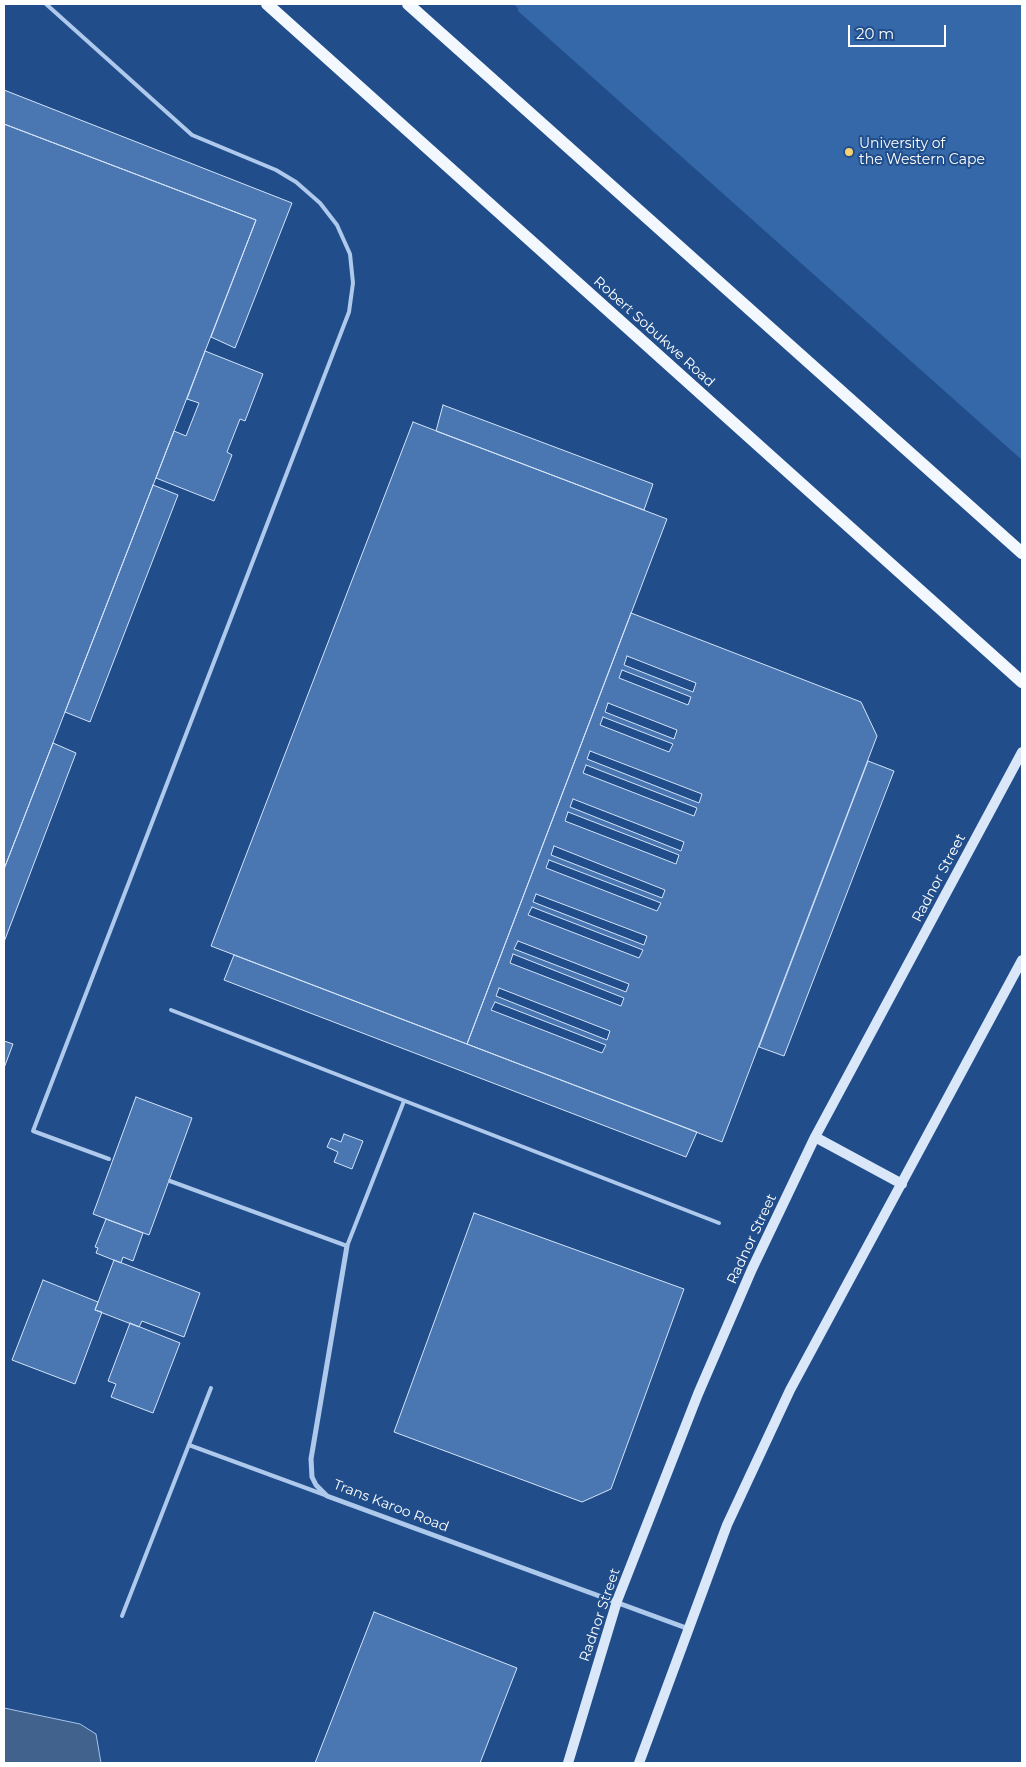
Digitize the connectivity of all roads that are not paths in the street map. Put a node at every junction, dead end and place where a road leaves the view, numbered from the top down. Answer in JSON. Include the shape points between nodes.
{"nodes":[{"id":1,"x":46,"y":4,"type":"edge"},
{"id":2,"x":267,"y":4,"type":"edge"},
{"id":3,"x":408,"y":4,"type":"edge"},
{"id":4,"x":1022,"y":553,"type":"edge"},
{"id":5,"x":1022,"y":682,"type":"edge"},
{"id":6,"x":1022,"y":752,"type":"edge"},
{"id":7,"x":1022,"y":960,"type":"edge"},
{"id":8,"x":171,"y":1010,"type":"dead end"},
{"id":9,"x":404,"y":1101,"type":"junction"},
{"id":10,"x":815,"y":1137,"type":"junction"},
{"id":11,"x":109,"y":1159,"type":"dead end"},
{"id":12,"x":170,"y":1181,"type":"dead end"},
{"id":13,"x":902,"y":1184,"type":"junction"},
{"id":14,"x":719,"y":1223,"type":"dead end"},
{"id":15,"x":347,"y":1246,"type":"junction"},
{"id":16,"x":211,"y":1388,"type":"dead end"},
{"id":17,"x":189,"y":1445,"type":"junction"},
{"id":18,"x":327,"y":1496,"type":"junction"},
{"id":19,"x":618,"y":1601,"type":"junction"},
{"id":20,"x":122,"y":1616,"type":"dead end"},
{"id":21,"x":689,"y":1629,"type":"junction"},
{"id":22,"x":568,"y":1763,"type":"edge"},
{"id":23,"x":639,"y":1763,"type":"edge"}],
"edges":[{"from":1,"to":11,"type":"lane","via":[[192,135],[276,170],[320,203],[337,226],[350,254],[353,283],[349,312],[33,1132]]},
{"from":2,"to":5,"type":"main road","name":"Robert Sobukwe Road"},
{"from":3,"to":4,"type":"main road"},
{"from":6,"to":10,"type":"street","name":"Radnor Street"},
{"from":7,"to":13,"type":"street"},
{"from":8,"to":9,"type":"lane"},
{"from":9,"to":14,"type":"lane"},
{"from":9,"to":15,"type":"lane"},
{"from":10,"to":13,"type":"street"},
{"from":10,"to":19,"type":"street","name":"Radnor Street","via":[[752,1269],[698,1394]]},
{"from":12,"to":15,"type":"lane"},
{"from":13,"to":21,"type":"street","via":[[790,1390],[727,1525]]},
{"from":15,"to":18,"type":"street","name":"Trans Karoo Road","via":[[311,1459],[312,1477]]},
{"from":16,"to":17,"type":"lane"},
{"from":17,"to":18,"type":"lane"},
{"from":17,"to":20,"type":"lane"},
{"from":18,"to":19,"type":"street","name":"Trans Karoo Road"},
{"from":19,"to":21,"type":"street","name":"Trans Karoo Road"},
{"from":19,"to":22,"type":"street","name":"Radnor Street"},
{"from":21,"to":23,"type":"street"}]}
